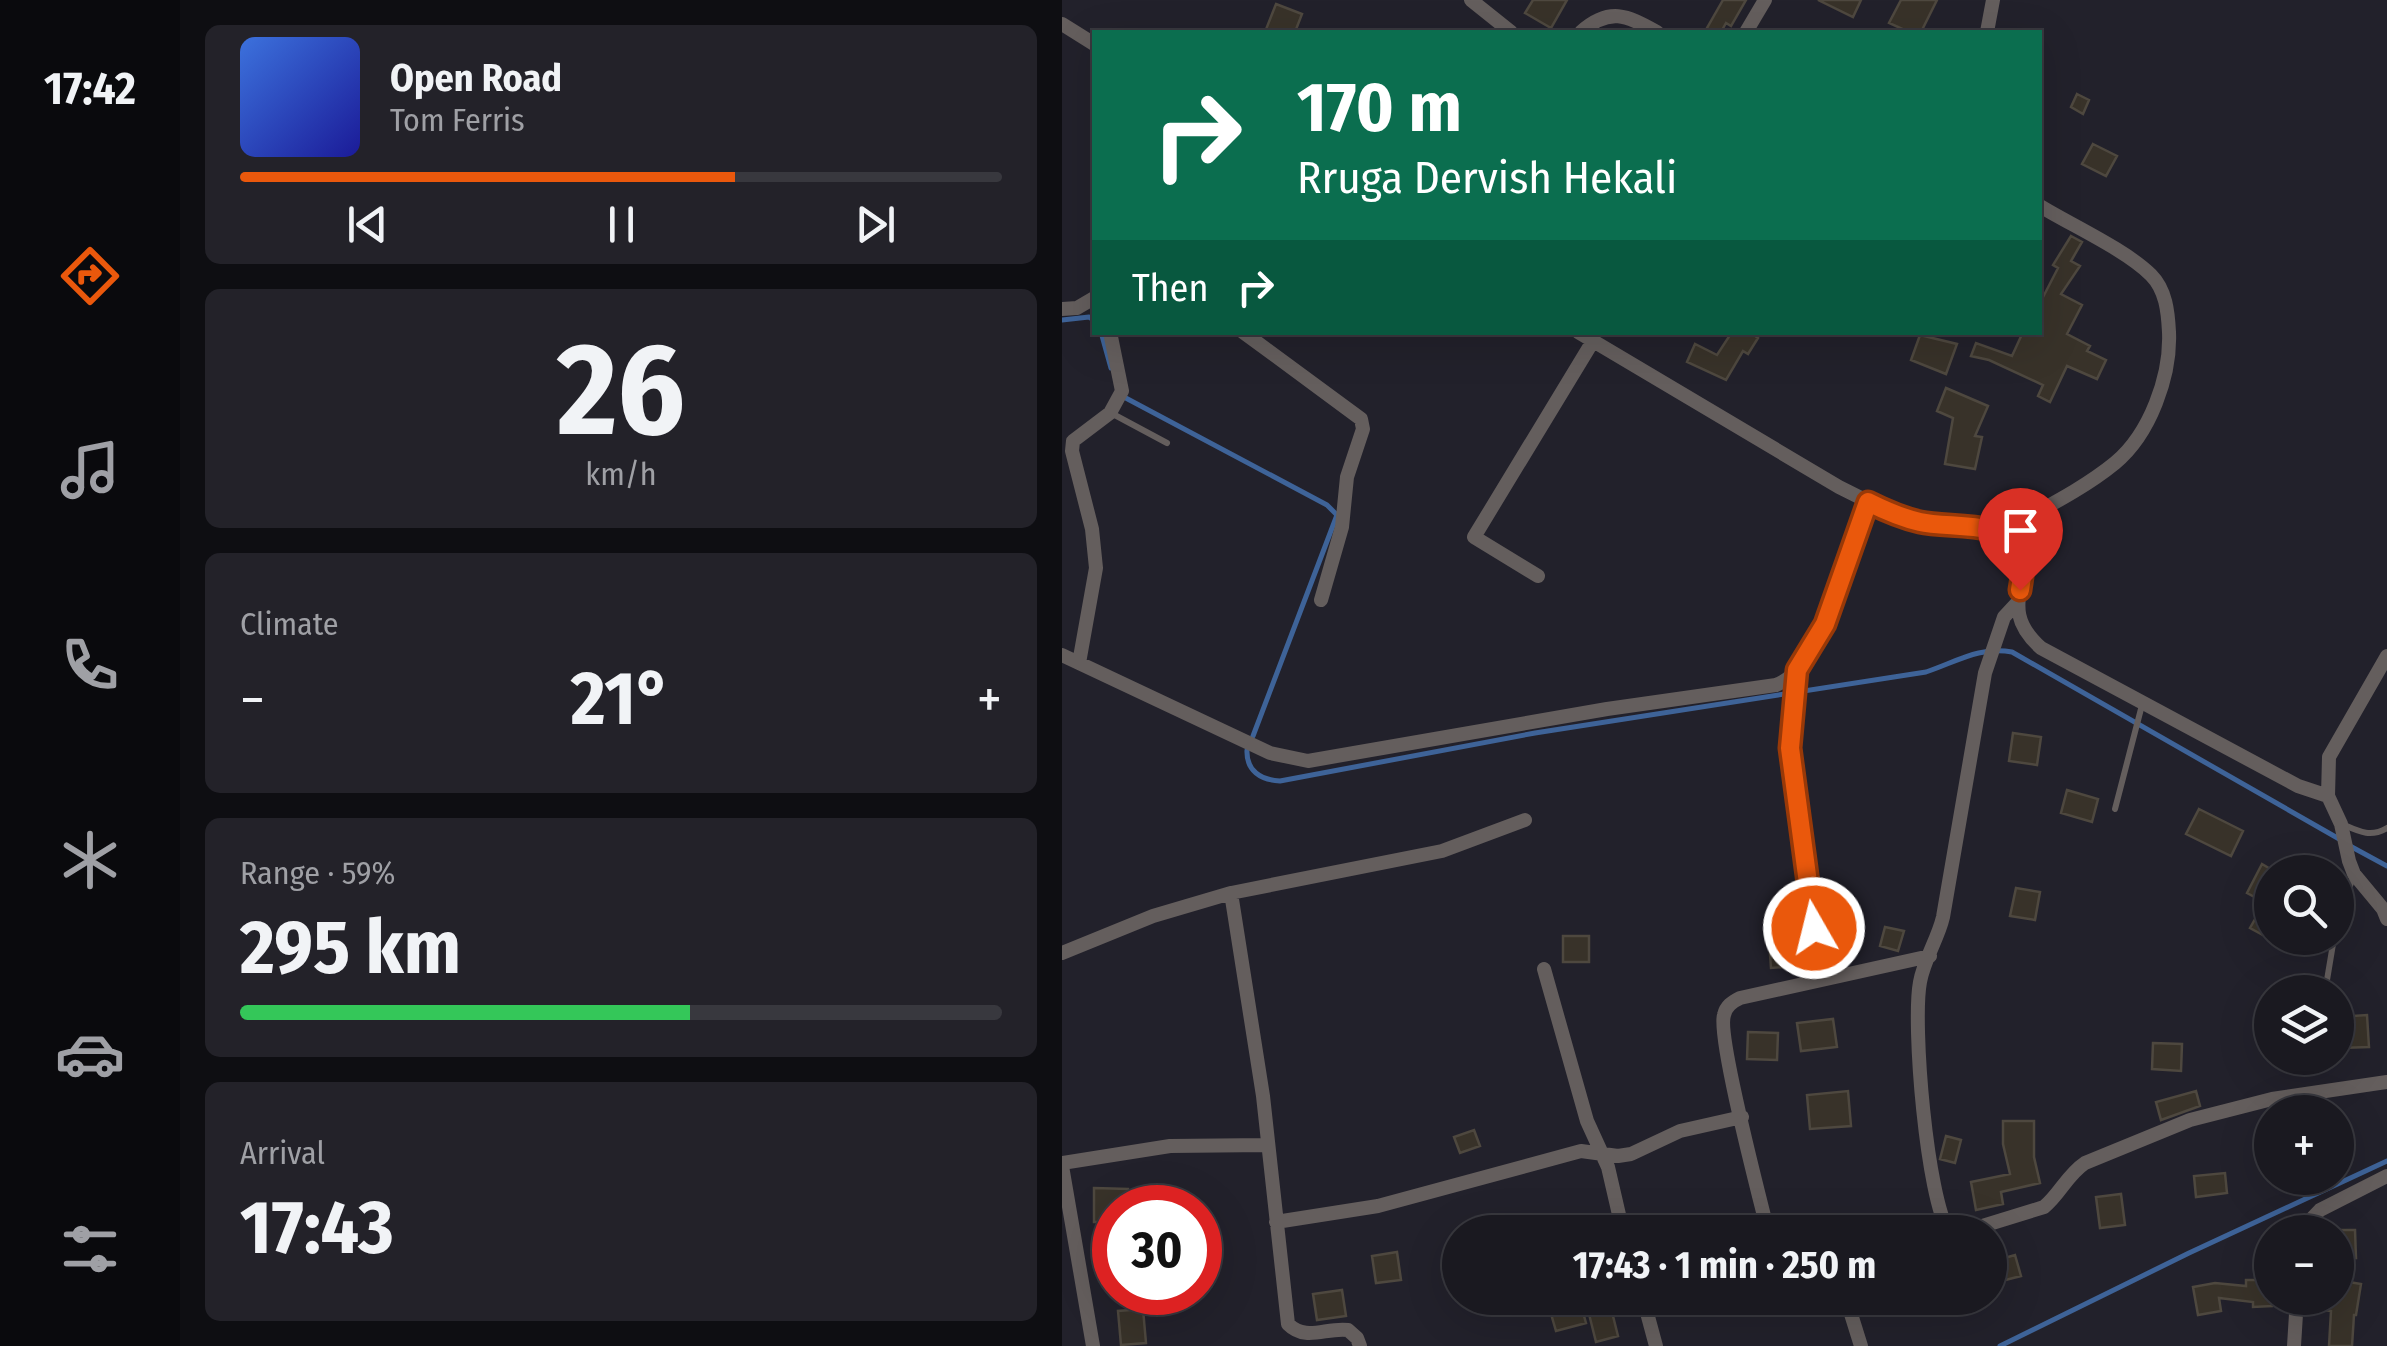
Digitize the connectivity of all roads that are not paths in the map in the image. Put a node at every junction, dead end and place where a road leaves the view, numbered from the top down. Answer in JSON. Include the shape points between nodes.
{"nodes":[{"id":1,"x":1472,"y":0,"type":"edge"},
{"id":2,"x":1764,"y":0,"type":"edge"},
{"id":3,"x":1993,"y":0,"type":"edge"},
{"id":4,"x":1062,"y":24,"type":"edge"},
{"id":5,"x":1640,"y":28,"type":"edge"},
{"id":6,"x":1509,"y":30,"type":"edge"},
{"id":7,"x":1583,"y":30,"type":"edge"},
{"id":8,"x":1747,"y":30,"type":"edge"},
{"id":9,"x":1988,"y":30,"type":"edge"},
{"id":10,"x":1092,"y":43,"type":"edge"},
{"id":11,"x":2042,"y":207,"type":"edge"},
{"id":12,"x":1092,"y":299,"type":"edge"},
{"id":13,"x":1062,"y":309,"type":"edge"},
{"id":14,"x":1111,"y":335,"type":"edge"},
{"id":15,"x":1247,"y":335,"type":"edge"},
{"id":16,"x":1583,"y":335,"type":"edge"},
{"id":17,"x":1592,"y":341,"type":"junction"},
{"id":18,"x":1111,"y":410,"type":"junction"},
{"id":19,"x":1167,"y":443,"type":"dead end"},
{"id":20,"x":1868,"y":502,"type":"junction"},
{"id":21,"x":2004,"y":532,"type":"junction"},
{"id":22,"x":1538,"y":576,"type":"dead end"},
{"id":23,"x":1320,"y":600,"type":"dead end"},
{"id":24,"x":2018,"y":603,"type":"junction"},
{"id":25,"x":1062,"y":655,"type":"edge"},
{"id":26,"x":2386,"y":656,"type":"edge"},
{"id":27,"x":1079,"y":663,"type":"junction"},
{"id":28,"x":1797,"y":677,"type":"junction"},
{"id":29,"x":2140,"y":712,"type":"junction"},
{"id":30,"x":2328,"y":796,"type":"junction"},
{"id":31,"x":2116,"y":810,"type":"dead end"},
{"id":32,"x":1525,"y":820,"type":"dead end"},
{"id":33,"x":2342,"y":828,"type":"junction"},
{"id":34,"x":2386,"y":828,"type":"edge"},
{"id":35,"x":2348,"y":855,"type":"edge"},
{"id":36,"x":2354,"y":871,"type":"edge"},
{"id":37,"x":1231,"y":893,"type":"junction"},
{"id":38,"x":2386,"y":919,"type":"edge"},
{"id":39,"x":1814,"y":928,"type":"dead end"},
{"id":40,"x":1062,"y":953,"type":"edge"},
{"id":41,"x":1930,"y":956,"type":"junction"},
{"id":42,"x":1544,"y":969,"type":"dead end"},
{"id":43,"x":2386,"y":1082,"type":"edge"},
{"id":44,"x":1742,"y":1117,"type":"junction"},
{"id":45,"x":1267,"y":1145,"type":"junction"},
{"id":46,"x":1602,"y":1152,"type":"junction"},
{"id":47,"x":1062,"y":1164,"type":"edge"},
{"id":48,"x":2386,"y":1176,"type":"edge"},
{"id":49,"x":1619,"y":1215,"type":"edge"},
{"id":50,"x":1764,"y":1215,"type":"edge"},
{"id":51,"x":1945,"y":1215,"type":"edge"},
{"id":52,"x":2315,"y":1215,"type":"edge"},
{"id":53,"x":2007,"y":1218,"type":"edge"},
{"id":54,"x":1276,"y":1222,"type":"junction"},
{"id":55,"x":1648,"y":1315,"type":"edge"},
{"id":56,"x":1851,"y":1315,"type":"edge"},
{"id":57,"x":2296,"y":1315,"type":"edge"},
{"id":58,"x":1092,"y":1346,"type":"edge"},
{"id":59,"x":1360,"y":1346,"type":"edge"},
{"id":60,"x":1656,"y":1346,"type":"edge"},
{"id":61,"x":1861,"y":1346,"type":"edge"},
{"id":62,"x":2294,"y":1346,"type":"edge"}],
"edges":[{"from":1,"to":6,"type":"street"},
{"from":2,"to":8,"type":"street"},
{"from":3,"to":9,"type":"street"},
{"from":4,"to":10,"type":"street"},
{"from":5,"to":7,"type":"street","via":[[1609,16]]},
{"from":11,"to":21,"type":"street","via":[[2153,277],[2164,295],[2170,350],[2136,440],[2115,463]]},
{"from":12,"to":13,"type":"street"},
{"from":14,"to":18,"type":"street","via":[[1122,391]]},
{"from":15,"to":23,"type":"street","via":[[1361,418],[1342,526]]},
{"from":16,"to":17,"type":"street"},
{"from":17,"to":20,"type":"street"},
{"from":17,"to":22,"type":"street","via":[[1474,538]]},
{"from":18,"to":19,"type":"lane"},
{"from":18,"to":27,"type":"street","via":[[1073,441],[1096,568]]},
{"from":20,"to":21,"type":"street","via":[[1925,524]]},
{"from":20,"to":28,"type":"street","via":[[1825,624]]},
{"from":21,"to":24,"type":"street","via":[[2022,554]]},
{"from":24,"to":29,"type":"street","via":[[2021,626],[2041,648]]},
{"from":24,"to":41,"type":"street","via":[[2004,618],[1986,672],[1943,916]]},
{"from":25,"to":27,"type":"street"},
{"from":26,"to":30,"type":"street","via":[[2329,757]]},
{"from":27,"to":28,"type":"street","via":[[1270,753],[1308,761]]},
{"from":28,"to":39,"type":"street","via":[[1790,748]]},
{"from":29,"to":30,"type":"street"},
{"from":29,"to":31,"type":"lane"},
{"from":30,"to":33,"type":"street"},
{"from":32,"to":37,"type":"street","via":[[1442,851]]},
{"from":33,"to":34,"type":"lane","via":[[2376,834]]},
{"from":33,"to":35,"type":"street"},
{"from":36,"to":38,"type":"street"},
{"from":37,"to":40,"type":"street"},
{"from":37,"to":45,"type":"street"},
{"from":41,"to":44,"type":"street","via":[[1731,1003],[1723,1024]]},
{"from":41,"to":51,"type":"street","via":[[1918,992],[1920,1075]]},
{"from":42,"to":46,"type":"street"},
{"from":43,"to":53,"type":"street","via":[[2272,1098],[2190,1120],[2085,1163],[2044,1207]]},
{"from":44,"to":46,"type":"street","via":[[1680,1132],[1631,1154]]},
{"from":44,"to":50,"type":"street"},
{"from":45,"to":47,"type":"street","via":[[1170,1146]]},
{"from":45,"to":54,"type":"street"},
{"from":46,"to":49,"type":"street"},
{"from":46,"to":54,"type":"street","via":[[1581,1151],[1378,1206]]},
{"from":47,"to":58,"type":"street"},
{"from":48,"to":52,"type":"street"},
{"from":54,"to":59,"type":"street","via":[[1288,1324],[1309,1335],[1348,1330]]},
{"from":55,"to":60,"type":"street"},
{"from":56,"to":61,"type":"street"},
{"from":57,"to":62,"type":"street"}]}
